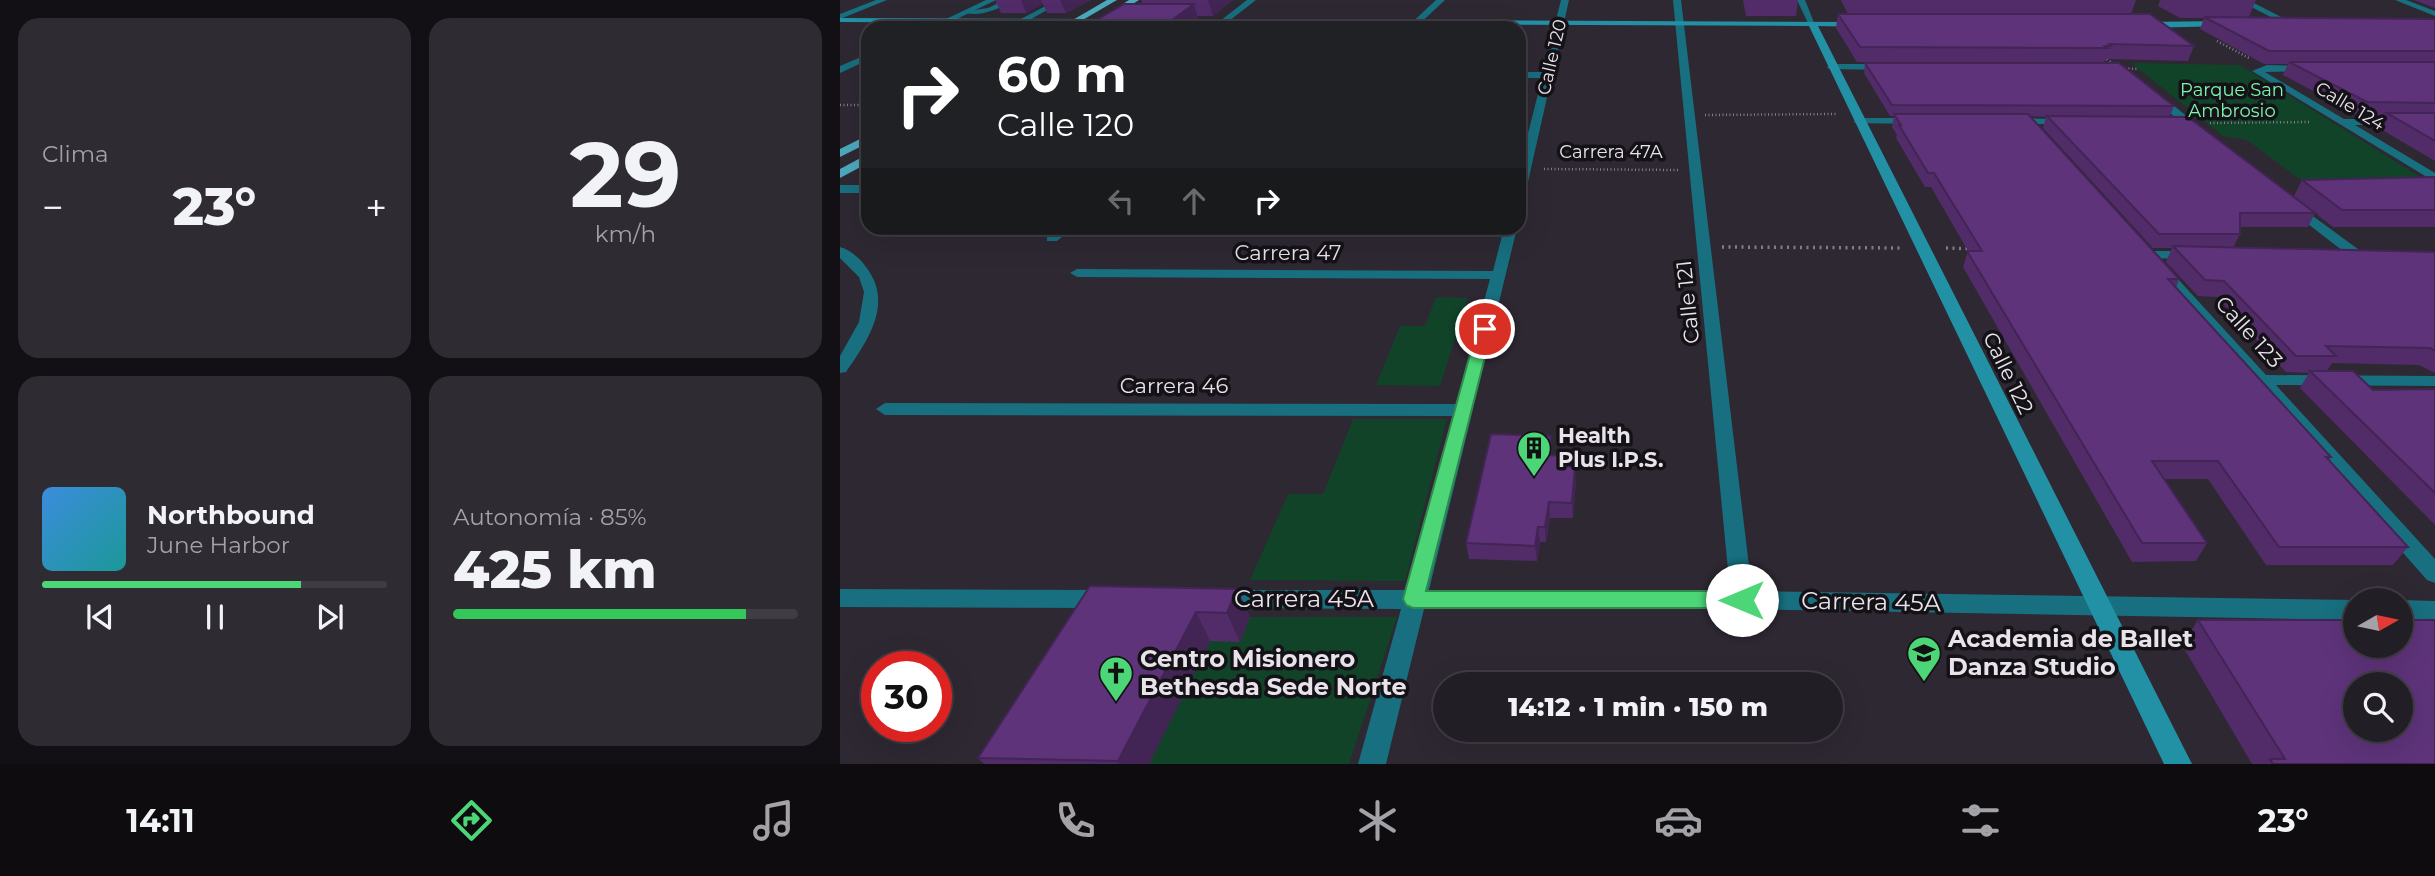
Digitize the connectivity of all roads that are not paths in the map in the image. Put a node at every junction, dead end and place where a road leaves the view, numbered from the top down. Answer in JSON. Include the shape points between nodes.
{"nodes":[{"id":1,"x":883,"y":0,"type":"edge"},
{"id":2,"x":992,"y":0,"type":"edge"},
{"id":3,"x":1011,"y":0,"type":"edge"},
{"id":4,"x":1062,"y":0,"type":"edge"},
{"id":5,"x":1113,"y":0,"type":"edge"},
{"id":6,"x":1135,"y":0,"type":"edge"},
{"id":7,"x":1252,"y":0,"type":"edge"},
{"id":8,"x":1441,"y":0,"type":"edge"},
{"id":9,"x":1565,"y":0,"type":"edge"},
{"id":10,"x":1677,"y":0,"type":"edge"},
{"id":11,"x":1801,"y":0,"type":"edge"},
{"id":12,"x":2242,"y":0,"type":"edge"},
{"id":13,"x":2399,"y":0,"type":"edge"},
{"id":14,"x":967,"y":12,"type":"junction"},
{"id":15,"x":2435,"y":15,"type":"edge"},
{"id":16,"x":840,"y":19,"type":"edge"},
{"id":17,"x":946,"y":21,"type":"junction"},
{"id":18,"x":1021,"y":21,"type":"junction"},
{"id":19,"x":1076,"y":21,"type":"junction"},
{"id":20,"x":1100,"y":21,"type":"junction"},
{"id":21,"x":1135,"y":21,"type":"edge"},
{"id":22,"x":1161,"y":21,"type":"edge"},
{"id":23,"x":1224,"y":21,"type":"joint"},
{"id":24,"x":1416,"y":21,"type":"edge"},
{"id":25,"x":1526,"y":22,"type":"edge"},
{"id":26,"x":1560,"y":22,"type":"junction"},
{"id":27,"x":1681,"y":22,"type":"junction"},
{"id":28,"x":1812,"y":23,"type":"junction"},
{"id":29,"x":1878,"y":24,"type":"edge"},
{"id":30,"x":2235,"y":24,"type":"edge"},
{"id":31,"x":2272,"y":24,"type":"edge"},
{"id":32,"x":2291,"y":24,"type":"junction"},
{"id":33,"x":2303,"y":24,"type":"edge"},
{"id":34,"x":2131,"y":25,"type":"edge"},
{"id":35,"x":861,"y":60,"type":"edge"},
{"id":36,"x":1832,"y":67,"type":"junction"},
{"id":37,"x":1900,"y":67,"type":"edge"},
{"id":38,"x":2318,"y":68,"type":"edge"},
{"id":39,"x":840,"y":70,"type":"edge"},
{"id":40,"x":1526,"y":75,"type":"edge"},
{"id":41,"x":1548,"y":75,"type":"junction"},
{"id":42,"x":2148,"y":92,"type":"edge"},
{"id":43,"x":1857,"y":118,"type":"junction"},
{"id":44,"x":1924,"y":121,"type":"edge"},
{"id":45,"x":2002,"y":121,"type":"edge"},
{"id":46,"x":2028,"y":121,"type":"junction"},
{"id":47,"x":2081,"y":122,"type":"edge"},
{"id":48,"x":2345,"y":122,"type":"junction"},
{"id":49,"x":2435,"y":122,"type":"edge"},
{"id":50,"x":2175,"y":123,"type":"edge"},
{"id":51,"x":2188,"y":123,"type":"junction"},
{"id":52,"x":1526,"y":125,"type":"edge"},
{"id":53,"x":1535,"y":125,"type":"junction"},
{"id":54,"x":2209,"y":139,"type":"edge"},
{"id":55,"x":2046,"y":141,"type":"edge"},
{"id":56,"x":861,"y":142,"type":"edge"},
{"id":57,"x":840,"y":154,"type":"edge"},
{"id":58,"x":1526,"y":169,"type":"edge"},
{"id":59,"x":2435,"y":178,"type":"edge"},
{"id":60,"x":840,"y":189,"type":"edge"},
{"id":61,"x":861,"y":189,"type":"edge"},
{"id":62,"x":2283,"y":197,"type":"edge"},
{"id":63,"x":1056,"y":235,"type":"edge"},
{"id":64,"x":1509,"y":235,"type":"edge"},
{"id":65,"x":1052,"y":238,"type":"dead end"},
{"id":66,"x":2134,"y":240,"type":"edge"},
{"id":67,"x":840,"y":251,"type":"edge"},
{"id":68,"x":2148,"y":255,"type":"junction"},
{"id":69,"x":2204,"y":255,"type":"edge"},
{"id":70,"x":2329,"y":255,"type":"edge"},
{"id":71,"x":1077,"y":273,"type":"dead end"},
{"id":72,"x":1499,"y":275,"type":"junction"},
{"id":73,"x":840,"y":368,"type":"edge"},
{"id":74,"x":2262,"y":380,"type":"junction"},
{"id":75,"x":2435,"y":382,"type":"edge"},
{"id":76,"x":885,"y":408,"type":"dead end"},
{"id":77,"x":1463,"y":410,"type":"junction"},
{"id":78,"x":2435,"y":574,"type":"edge"},
{"id":79,"x":840,"y":598,"type":"edge"},
{"id":80,"x":1134,"y":599,"type":"edge"},
{"id":81,"x":1190,"y":599,"type":"edge"},
{"id":82,"x":1413,"y":599,"type":"junction"},
{"id":83,"x":1742,"y":600,"type":"junction"},
{"id":84,"x":2099,"y":607,"type":"junction"},
{"id":85,"x":2343,"y":610,"type":"edge"},
{"id":86,"x":2413,"y":610,"type":"edge"},
{"id":87,"x":2435,"y":611,"type":"edge"},
{"id":88,"x":1372,"y":764,"type":"edge"},
{"id":89,"x":2178,"y":764,"type":"edge"}],
"edges":[{"from":1,"to":16,"type":"street"},
{"from":2,"to":14,"type":"street"},
{"from":3,"to":14,"type":"lane","via":[[989,10]]},
{"from":4,"to":18,"type":"lane"},
{"from":5,"to":19,"type":"main road"},
{"from":6,"to":20,"type":"main road"},
{"from":7,"to":23,"type":"street"},
{"from":8,"to":24,"type":"street"},
{"from":9,"to":26,"type":"street","name":"Calle 120"},
{"from":10,"to":27,"type":"street","name":"Calle 121"},
{"from":11,"to":28,"type":"street","name":"Calle 122"},
{"from":12,"to":32,"type":"street"},
{"from":13,"to":15,"type":"street"},
{"from":14,"to":17,"type":"street"},
{"from":16,"to":17,"type":"street"},
{"from":17,"to":18,"type":"street"},
{"from":18,"to":19,"type":"street"},
{"from":19,"to":20,"type":"street"},
{"from":20,"to":21,"type":"street"},
{"from":22,"to":23,"type":"street"},
{"from":25,"to":26,"type":"street"},
{"from":26,"to":27,"type":"street"},
{"from":26,"to":41,"type":"street","name":"Calle 120"},
{"from":27,"to":28,"type":"street"},
{"from":27,"to":83,"type":"street","name":"Calle 121"},
{"from":28,"to":29,"type":"street"},
{"from":28,"to":36,"type":"street","name":"Calle 122"},
{"from":30,"to":34,"type":"street"},
{"from":31,"to":32,"type":"street"},
{"from":32,"to":33,"type":"street"},
{"from":35,"to":39,"type":"street"},
{"from":36,"to":37,"type":"street"},
{"from":36,"to":43,"type":"street","name":"Calle 122"},
{"from":38,"to":48,"type":"street","name":"Calle 124","via":[[2257,71]]},
{"from":40,"to":41,"type":"street"},
{"from":41,"to":53,"type":"street","name":"Calle 120"},
{"from":42,"to":51,"type":"street"},
{"from":43,"to":44,"type":"street"},
{"from":43,"to":84,"type":"street","name":"Calle 122"},
{"from":45,"to":46,"type":"street"},
{"from":46,"to":47,"type":"street"},
{"from":46,"to":55,"type":"street"},
{"from":48,"to":49,"type":"street"},
{"from":48,"to":59,"type":"street","name":"Calle 124"},
{"from":50,"to":51,"type":"street"},
{"from":51,"to":54,"type":"street"},
{"from":52,"to":53,"type":"street"},
{"from":53,"to":58,"type":"street","name":"Calle 120"},
{"from":56,"to":57,"type":"main road"},
{"from":60,"to":61,"type":"street"},
{"from":62,"to":70,"type":"street","via":[[2364,255]]},
{"from":63,"to":65,"type":"street"},
{"from":64,"to":72,"type":"street"},
{"from":66,"to":68,"type":"street","name":"Calle 123"},
{"from":67,"to":73,"type":"street","via":[[864,270],[873,295],[866,327]]},
{"from":68,"to":69,"type":"street"},
{"from":68,"to":74,"type":"street","name":"Calle 123"},
{"from":71,"to":72,"type":"street","name":"Carrera 47"},
{"from":72,"to":77,"type":"street"},
{"from":74,"to":75,"type":"street"},
{"from":74,"to":78,"type":"street","name":"Calle 123"},
{"from":76,"to":77,"type":"street","name":"Carrera 46"},
{"from":77,"to":82,"type":"street"},
{"from":79,"to":80,"type":"street"},
{"from":81,"to":82,"type":"street","name":"Carrera 45A"},
{"from":82,"to":83,"type":"street","name":"Carrera 45A"},
{"from":82,"to":88,"type":"street"},
{"from":83,"to":84,"type":"street","name":"Carrera 45A"},
{"from":84,"to":85,"type":"street","name":"Carrera 45A"},
{"from":84,"to":89,"type":"street","name":"Calle 122"},
{"from":86,"to":87,"type":"street"}]}
